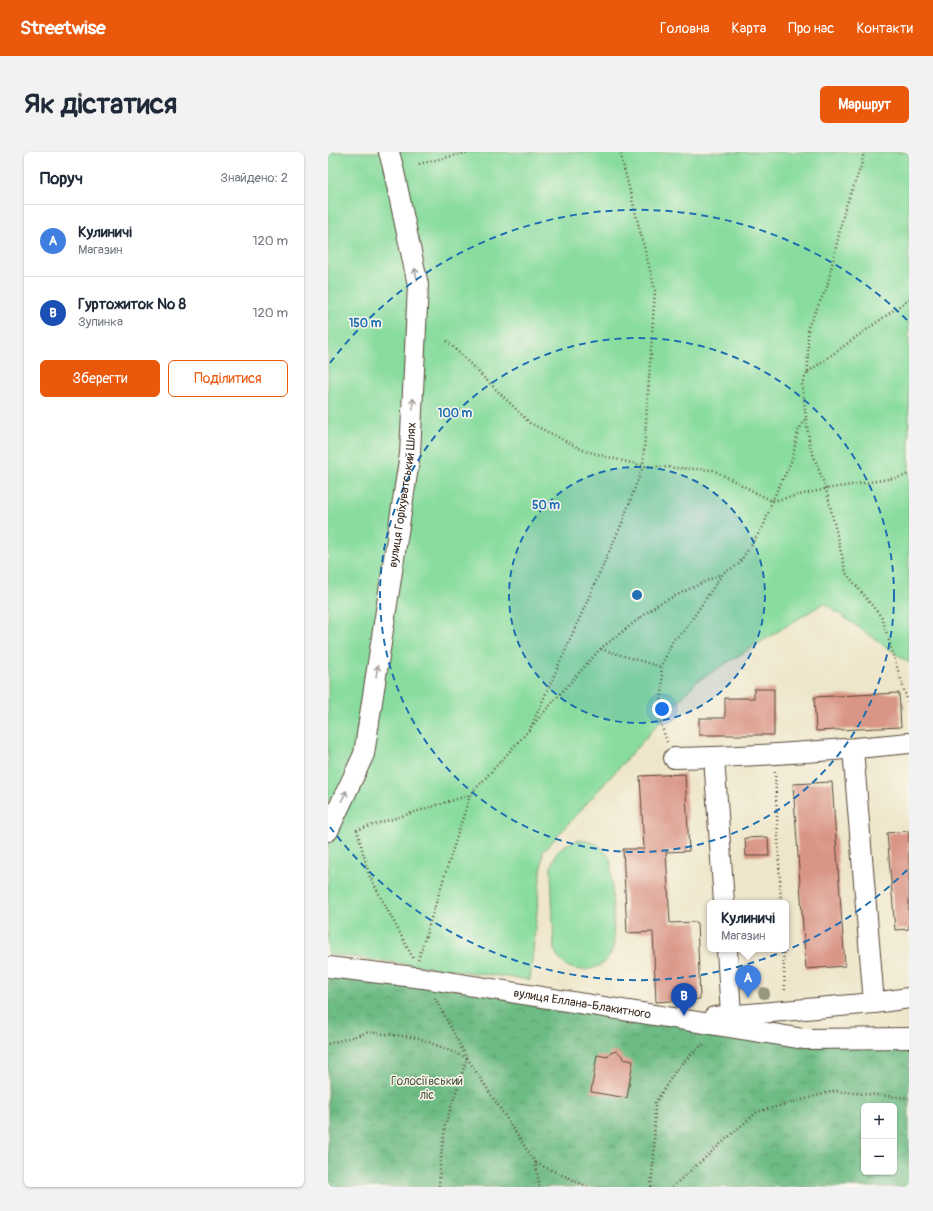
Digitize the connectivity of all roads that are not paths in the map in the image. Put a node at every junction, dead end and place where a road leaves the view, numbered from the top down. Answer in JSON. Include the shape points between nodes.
{"nodes":[{"id":1,"x":389,"y":152,"type":"edge"},
{"id":2,"x":909,"y":743,"type":"edge"},
{"id":3,"x":853,"y":749,"type":"junction"},
{"id":4,"x":714,"y":757,"type":"junction"},
{"id":5,"x":674,"y":758,"type":"road end"},
{"id":6,"x":328,"y":831,"type":"edge"},
{"id":7,"x":724,"y":900,"type":"edge"},
{"id":8,"x":726,"y":952,"type":"edge"},
{"id":9,"x":328,"y":966,"type":"edge"},
{"id":10,"x":909,"y":998,"type":"edge"},
{"id":11,"x":874,"y":1003,"type":"junction"},
{"id":12,"x":726,"y":1021,"type":"junction"},
{"id":13,"x":909,"y":1038,"type":"edge"}],
"edges":[{"from":6,"to":1,"type":"street","name":"вулиця Горіхуватський Шлях","one_way":true,"via":[[364,754],[410,454],[418,285]]},
{"from":2,"to":3,"type":"street"},
{"from":3,"to":4,"type":"street"},
{"from":3,"to":11,"type":"street"},
{"from":4,"to":5,"type":"street"},
{"from":4,"to":7,"type":"street"},
{"from":8,"to":12,"type":"street"},
{"from":9,"to":12,"type":"street","name":"вулиця Еллана-Блакитного","via":[[424,978],[684,1020]]},
{"from":10,"to":11,"type":"street"},
{"from":11,"to":12,"type":"street","via":[[786,1011]]},
{"from":12,"to":13,"type":"street","name":"вулиця Еллана-Блакитного","via":[[804,1039]]}]}
